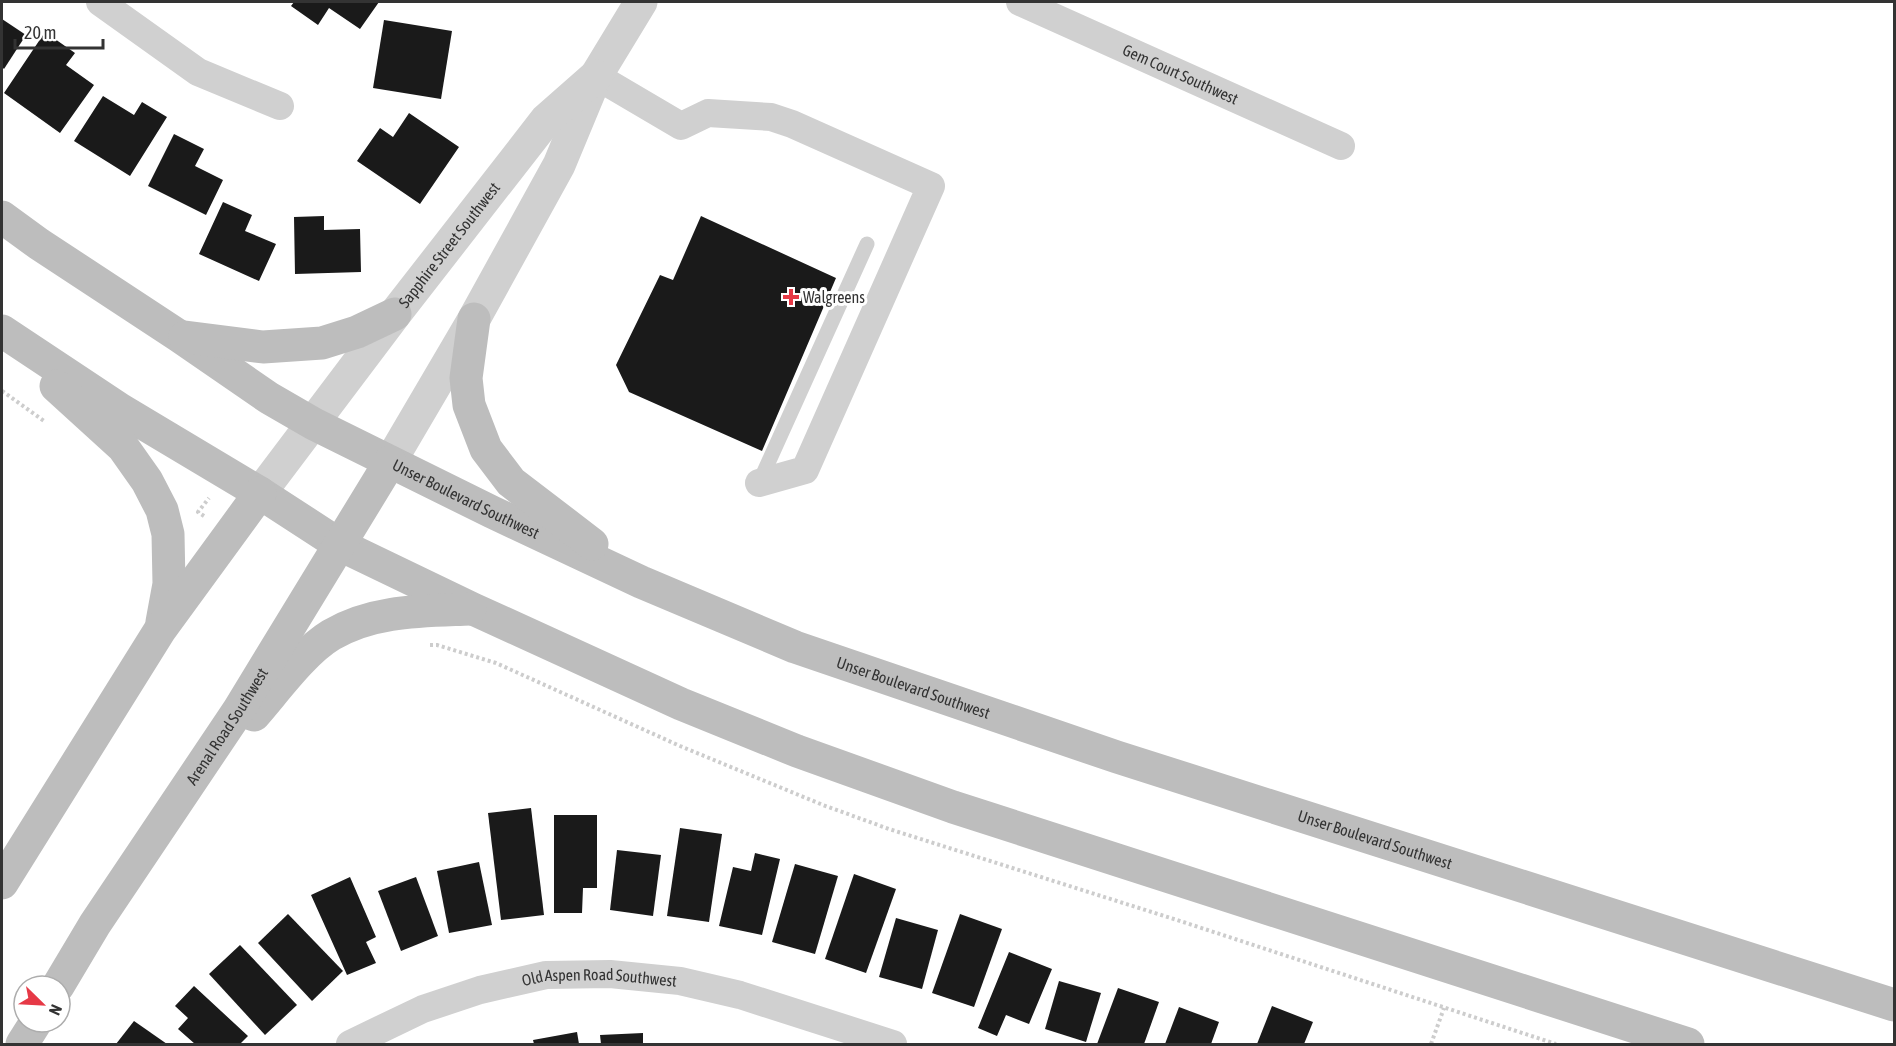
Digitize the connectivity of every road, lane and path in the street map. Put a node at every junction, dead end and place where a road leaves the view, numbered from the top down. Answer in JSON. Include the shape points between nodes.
{"nodes":[{"id":1,"x":99,"y":2,"type":"edge"},
{"id":2,"x":641,"y":2,"type":"edge"},
{"id":3,"x":1020,"y":2,"type":"edge"},
{"id":4,"x":596,"y":76,"type":"junction"},
{"id":5,"x":280,"y":106,"type":"dead end"},
{"id":6,"x":1341,"y":146,"type":"dead end"},
{"id":7,"x":2,"y":217,"type":"edge"},
{"id":8,"x":867,"y":244,"type":"dead end"},
{"id":9,"x":396,"y":314,"type":"junction"},
{"id":10,"x":474,"y":319,"type":"junction"},
{"id":11,"x":2,"y":331,"type":"edge"},
{"id":12,"x":2,"y":336,"type":"edge"},
{"id":13,"x":179,"y":336,"type":"junction"},
{"id":14,"x":2,"y":391,"type":"edge"},
{"id":15,"x":49,"y":424,"type":"dead end"},
{"id":16,"x":314,"y":424,"type":"junction"},
{"id":17,"x":390,"y":462,"type":"junction"},
{"id":18,"x":759,"y":483,"type":"joint"},
{"id":19,"x":261,"y":493,"type":"junction"},
{"id":20,"x":340,"y":544,"type":"junction"},
{"id":21,"x":641,"y":582,"type":"junction"},
{"id":22,"x":472,"y":609,"type":"junction"},
{"id":23,"x":160,"y":630,"type":"junction"},
{"id":24,"x":180,"y":796,"type":"junction"},
{"id":25,"x":2,"y":883,"type":"edge"},
{"id":26,"x":65,"y":974,"type":"edge"},
{"id":27,"x":1894,"y":1005,"type":"edge"},
{"id":28,"x":1444,"y":1008,"type":"dead end"},
{"id":29,"x":350,"y":1044,"type":"edge"},
{"id":30,"x":893,"y":1044,"type":"edge"},
{"id":31,"x":1431,"y":1044,"type":"edge"},
{"id":32,"x":1689,"y":1044,"type":"edge"}],
"edges":[{"from":1,"to":5,"type":"street","via":[[198,72]]},
{"from":2,"to":4,"type":"street","name":"Sapphire Street Southwest"},
{"from":3,"to":6,"type":"street","name":"Gem Court Southwest"},
{"from":4,"to":9,"type":"street","name":"Sapphire Street Southwest","via":[[546,120]]},
{"from":4,"to":10,"type":"street","name":"Sapphire Street Southwest","via":[[560,165]]},
{"from":4,"to":18,"type":"street","via":[[681,126],[708,112],[771,117],[932,186],[805,470]]},
{"from":7,"to":13,"type":"main road","name":"Unser Boulevard Southwest"},
{"from":8,"to":18,"type":"lane"},
{"from":9,"to":13,"type":"main road","via":[[322,344],[263,347]]},
{"from":9,"to":16,"type":"street","name":"Sapphire Street Southwest"},
{"from":10,"to":17,"type":"street","name":"Sapphire Street Southwest"},
{"from":10,"to":21,"type":"main road","via":[[466,378],[469,405],[486,449],[511,482]]},
{"from":11,"to":19,"type":"main road","via":[[121,410]]},
{"from":12,"to":23,"type":"main road","via":[[123,447],[147,481],[162,510],[168,534],[169,584]]},
{"from":13,"to":16,"type":"main road","name":"Unser Boulevard Southwest"},
{"from":14,"to":15,"type":"path"},
{"from":16,"to":17,"type":"main road","name":"Unser Boulevard Southwest"},
{"from":16,"to":19,"type":"street","name":"Sapphire Street Southwest"},
{"from":17,"to":20,"type":"main road","name":"Arenal Road Southwest"},
{"from":17,"to":21,"type":"main road","name":"Unser Boulevard Southwest"},
{"from":19,"to":20,"type":"main road"},
{"from":19,"to":23,"type":"main road"},
{"from":20,"to":22,"type":"main road"},
{"from":20,"to":24,"type":"main road","name":"Arenal Road Southwest","via":[[238,711]]},
{"from":21,"to":27,"type":"main road","name":"Unser Boulevard Southwest","via":[[795,647],[1118,757]]},
{"from":22,"to":24,"type":"main road","via":[[386,614],[329,636],[305,656]]},
{"from":22,"to":32,"type":"main road","via":[[692,709],[953,807]]},
{"from":23,"to":25,"type":"main road"},
{"from":24,"to":26,"type":"main road","name":"Arenal Road Southwest"},
{"from":28,"to":31,"type":"path"},
{"from":29,"to":30,"type":"street","name":"Old Aspen Road Southwest","via":[[423,1009],[480,990],[546,975],[610,974],[680,981],[720,990]]}]}
